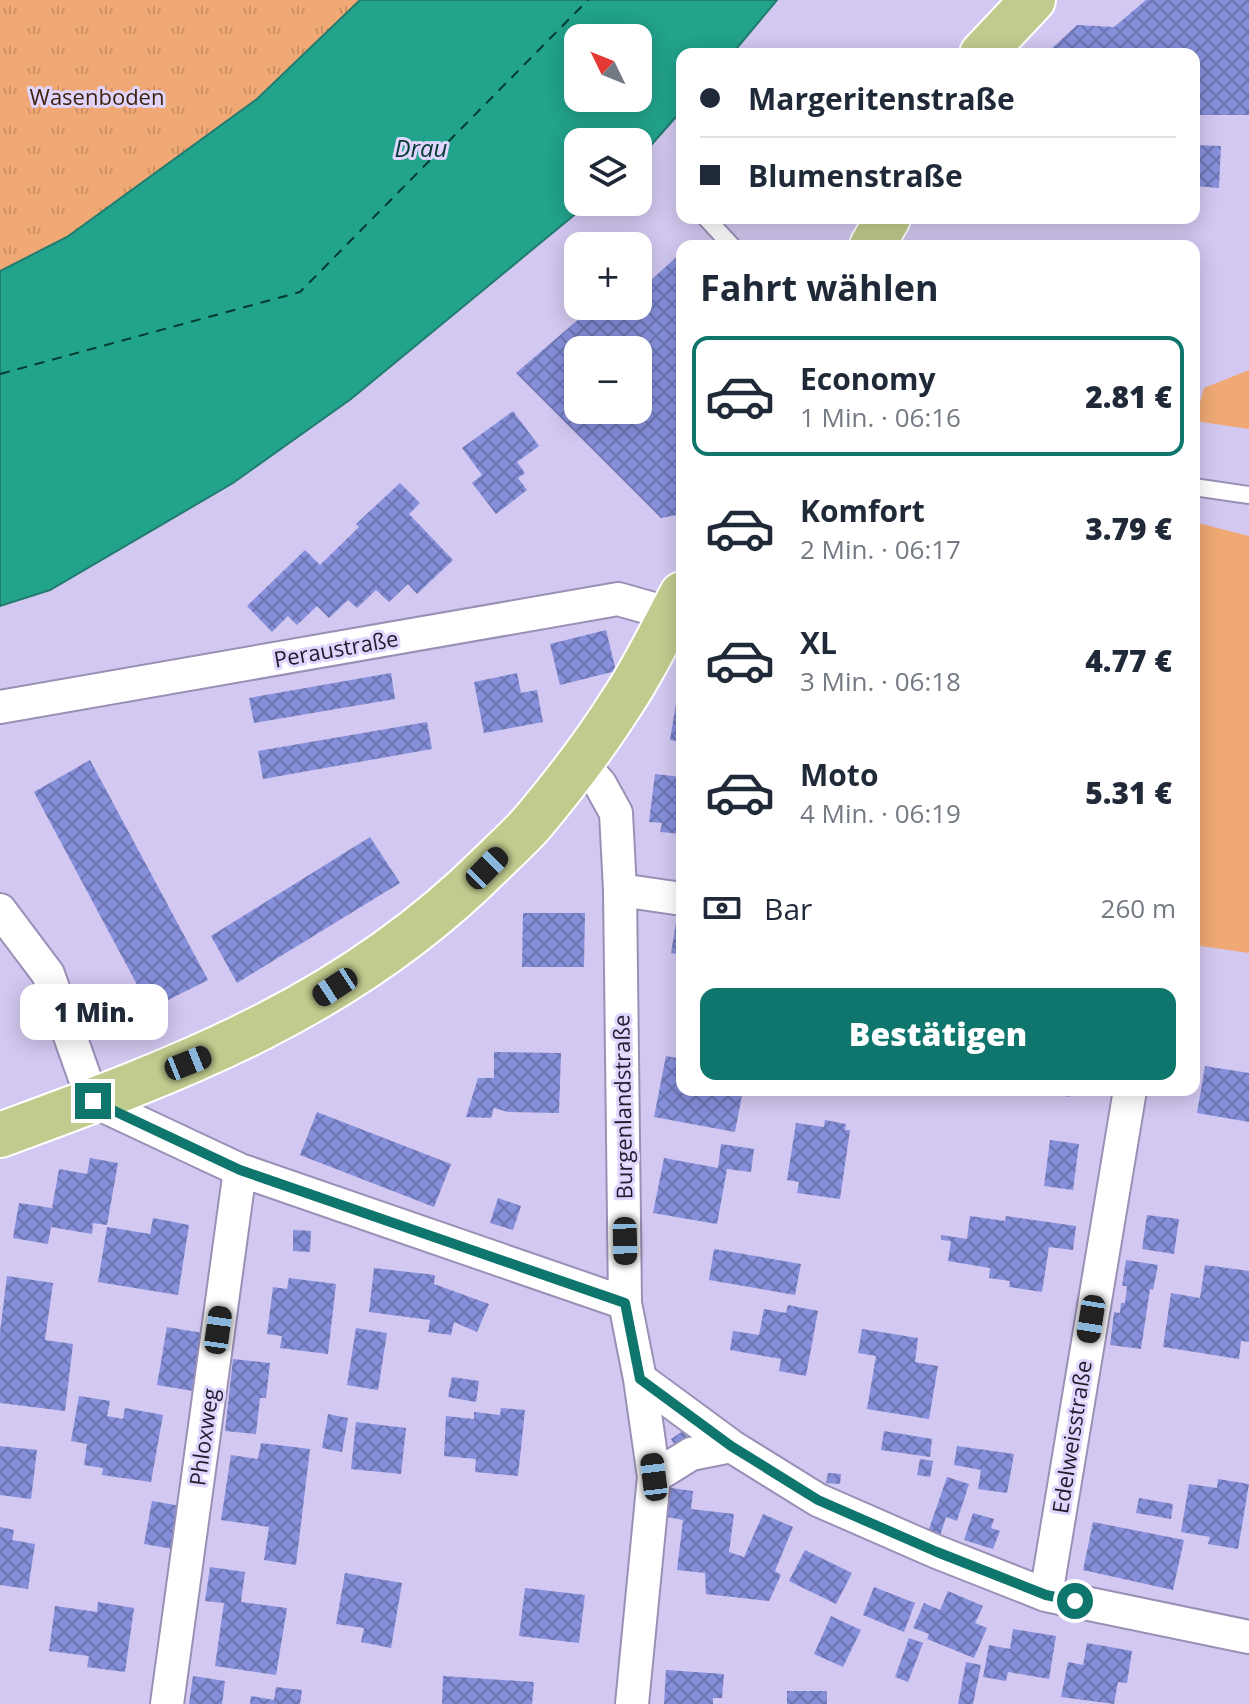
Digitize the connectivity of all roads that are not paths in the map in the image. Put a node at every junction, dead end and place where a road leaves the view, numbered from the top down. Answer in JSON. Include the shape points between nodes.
{"nodes":[{"id":1,"x":1033,"y":0,"type":"edge"},
{"id":2,"x":988,"y":48,"type":"edge"},
{"id":3,"x":712,"y":224,"type":"edge"},
{"id":4,"x":726,"y":240,"type":"edge"},
{"id":5,"x":1200,"y":488,"type":"edge"},
{"id":6,"x":1249,"y":495,"type":"edge"},
{"id":7,"x":676,"y":604,"type":"edge"},
{"id":8,"x":0,"y":707,"type":"edge"},
{"id":9,"x":581,"y":762,"type":"junction"},
{"id":10,"x":620,"y":890,"type":"junction"},
{"id":11,"x":676,"y":898,"type":"edge"},
{"id":12,"x":0,"y":910,"type":"edge"},
{"id":13,"x":1129,"y":1096,"type":"edge"},
{"id":14,"x":93,"y":1101,"type":"junction"},
{"id":15,"x":0,"y":1135,"type":"edge"},
{"id":16,"x":240,"y":1170,"type":"junction"},
{"id":17,"x":625,"y":1303,"type":"junction"},
{"id":18,"x":640,"y":1379,"type":"junction"},
{"id":19,"x":731,"y":1446,"type":"junction"},
{"id":20,"x":654,"y":1477,"type":"junction"},
{"id":21,"x":1046,"y":1595,"type":"junction"},
{"id":22,"x":1249,"y":1637,"type":"edge"},
{"id":23,"x":167,"y":1704,"type":"edge"},
{"id":24,"x":632,"y":1704,"type":"edge"}],
"edges":[{"from":1,"to":2,"type":"main road"},
{"from":3,"to":4,"type":"lane"},
{"from":5,"to":6,"type":"lane"},
{"from":7,"to":8,"type":"street","name":"Peraustraße","via":[[618,599]]},
{"from":7,"to":9,"type":"main road","via":[[621,704]]},
{"from":9,"to":10,"type":"street","name":"Burgenlandstraße","via":[[616,813]]},
{"from":9,"to":14,"type":"main road","via":[[531,825],[466,890],[396,948],[315,1001],[209,1055]]},
{"from":10,"to":11,"type":"street"},
{"from":10,"to":17,"type":"street","name":"Burgenlandstraße"},
{"from":12,"to":14,"type":"street","via":[[48,974]]},
{"from":13,"to":21,"type":"street","name":"Edelweisstraße"},
{"from":14,"to":15,"type":"main road"},
{"from":14,"to":16,"type":"street"},
{"from":16,"to":17,"type":"street"},
{"from":16,"to":23,"type":"street","name":"Phloxweg"},
{"from":17,"to":18,"type":"street","name":"Burgenlandstraße"},
{"from":18,"to":19,"type":"street"},
{"from":18,"to":20,"type":"street","name":"Burgenlandstraße"},
{"from":19,"to":20,"type":"street","via":[[691,1454]]},
{"from":19,"to":21,"type":"street","via":[[818,1500]]},
{"from":20,"to":24,"type":"street","name":"Burgenlandstraße"},
{"from":21,"to":22,"type":"street"}]}
